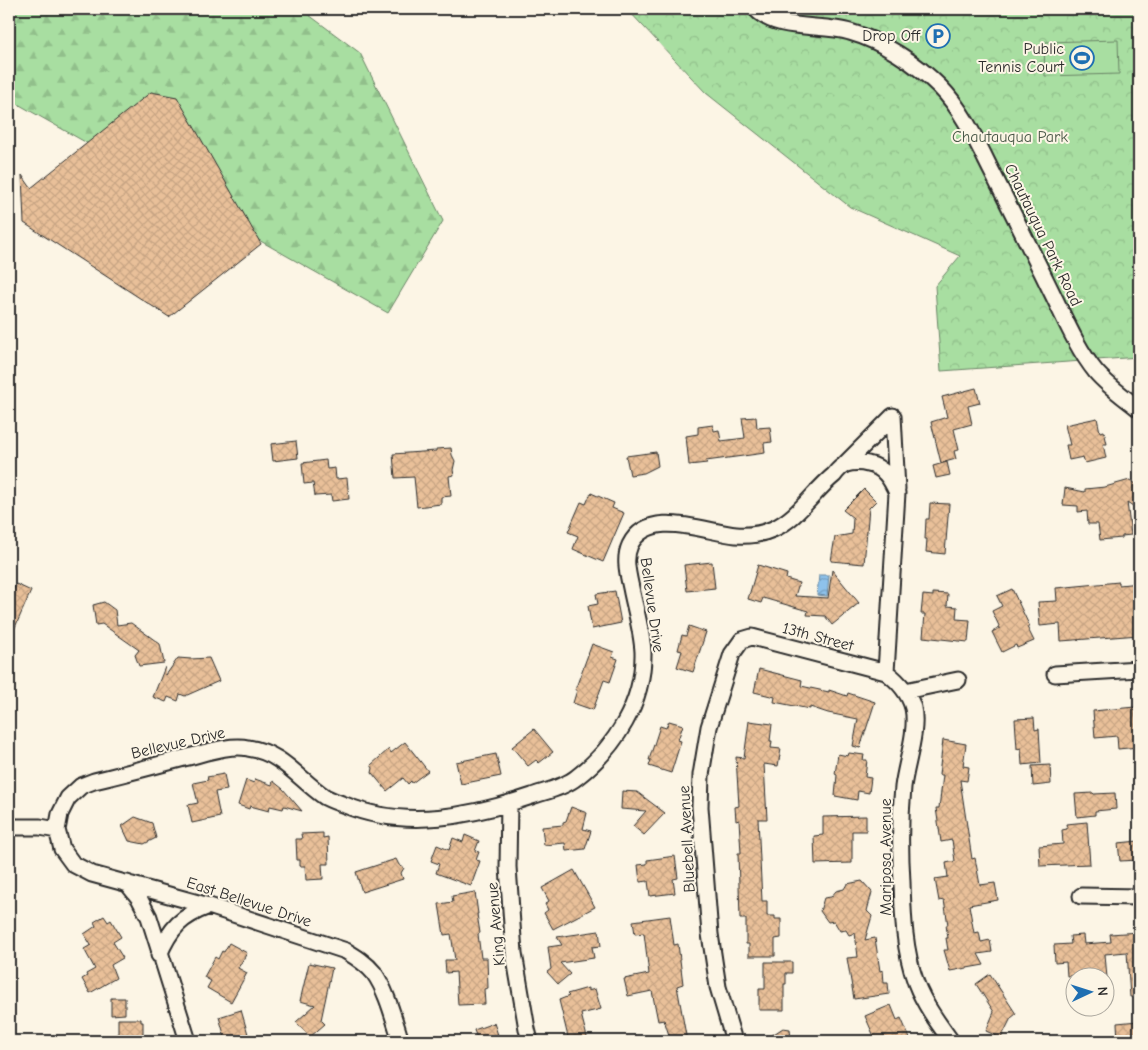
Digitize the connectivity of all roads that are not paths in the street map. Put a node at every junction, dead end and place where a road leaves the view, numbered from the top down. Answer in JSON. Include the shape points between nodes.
{"nodes":[{"id":1,"x":756,"y":9,"type":"edge"},
{"id":2,"x":1139,"y":408,"type":"edge"},
{"id":3,"x":845,"y":464,"type":"junction"},
{"id":4,"x":897,"y":493,"type":"junction"},
{"id":5,"x":742,"y":640,"type":"joint"},
{"id":6,"x":1139,"y":669,"type":"edge"},
{"id":7,"x":886,"y":672,"type":"junction"},
{"id":8,"x":1055,"y":674,"type":"dead end"},
{"id":9,"x":958,"y":680,"type":"dead end"},
{"id":10,"x":905,"y":691,"type":"junction"},
{"id":11,"x":509,"y":804,"type":"junction"},
{"id":12,"x":9,"y":827,"type":"edge"},
{"id":13,"x":57,"y":830,"type":"junction"},
{"id":14,"x":127,"y":883,"type":"junction"},
{"id":15,"x":1081,"y":896,"type":"dead end"},
{"id":16,"x":1139,"y":897,"type":"edge"},
{"id":17,"x":209,"y":906,"type":"junction"},
{"id":18,"x":159,"y":955,"type":"junction"},
{"id":19,"x":188,"y":1041,"type":"edge"},
{"id":20,"x":401,"y":1041,"type":"edge"},
{"id":21,"x":530,"y":1041,"type":"edge"},
{"id":22,"x":734,"y":1041,"type":"edge"},
{"id":23,"x":951,"y":1041,"type":"edge"}],
"edges":[{"from":1,"to":2,"type":"street","name":"Chautauqua Park Road","via":[[775,21],[842,30],[864,37],[908,61],[940,88],[960,113],[986,160],[1088,361],[1107,384]]},
{"from":3,"to":4,"type":"street","via":[[871,464],[882,470],[891,479]]},
{"from":3,"to":4,"type":"street","name":"Bellevue Drive","via":[[893,416]]},
{"from":3,"to":11,"type":"street","name":"Bellevue Drive","via":[[795,514],[773,529],[738,535],[663,523],[649,526],[635,536],[626,559],[643,652],[641,677],[632,710],[602,756],[574,780]]},
{"from":4,"to":7,"type":"street"},
{"from":5,"to":7,"type":"street","name":"13th Street","via":[[752,637]]},
{"from":5,"to":22,"type":"street","name":"Bluebell Avenue","via":[[732,654],[709,727],[700,807],[710,934],[718,986]]},
{"from":6,"to":8,"type":"street"},
{"from":7,"to":10,"type":"street","name":"Mariposa Avenue"},
{"from":9,"to":10,"type":"street"},
{"from":10,"to":23,"type":"street","name":"Mariposa Avenue","via":[[915,721],[903,787],[900,848],[907,953],[916,983]]},
{"from":11,"to":13,"type":"street","name":"Bellevue Drive","via":[[434,818],[400,819],[362,812],[326,797],[274,755],[246,747],[217,750],[81,786],[68,798]]},
{"from":11,"to":21,"type":"street","name":"King Avenue","via":[[508,867],[514,952]]},
{"from":12,"to":13,"type":"street"},
{"from":13,"to":14,"type":"street","name":"East Bellevue Drive","via":[[62,849],[73,864],[92,874]]},
{"from":14,"to":17,"type":"street","name":"East Bellevue Drive"},
{"from":14,"to":18,"type":"street","via":[[149,917]]},
{"from":15,"to":16,"type":"street"},
{"from":17,"to":18,"type":"street","via":[[179,922],[165,939]]},
{"from":17,"to":20,"type":"street","name":"East Bellevue Drive","via":[[346,951],[361,960],[374,973],[382,988]]},
{"from":18,"to":19,"type":"street"}]}
